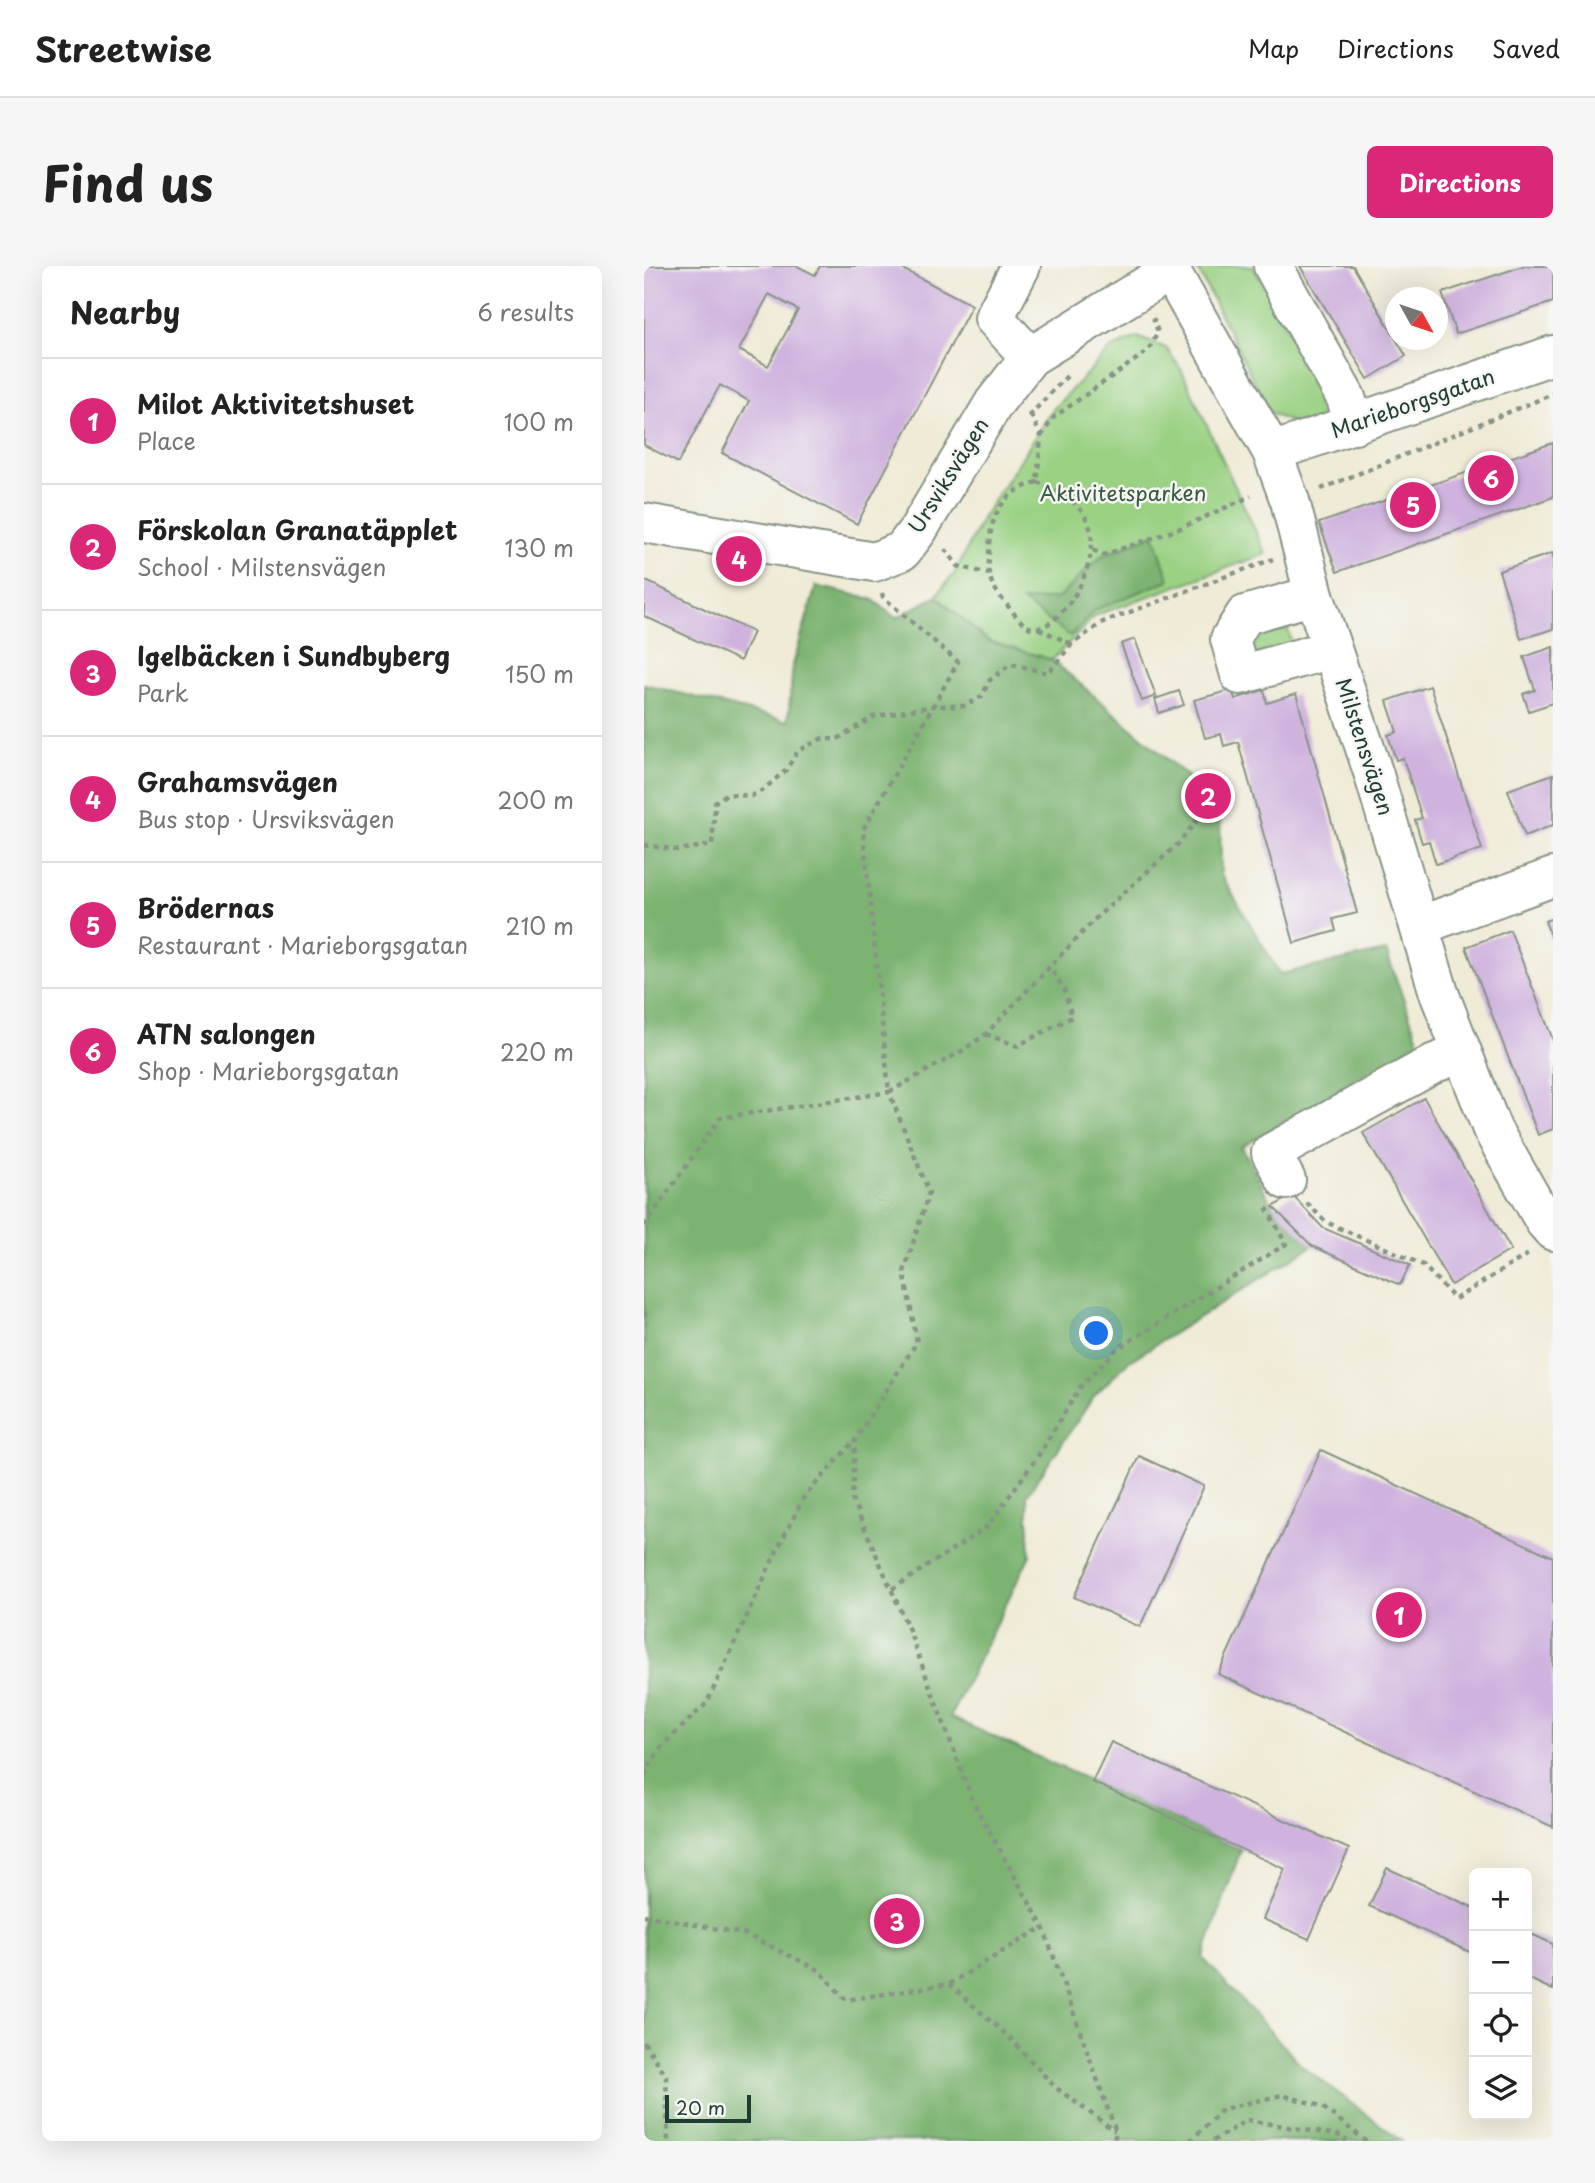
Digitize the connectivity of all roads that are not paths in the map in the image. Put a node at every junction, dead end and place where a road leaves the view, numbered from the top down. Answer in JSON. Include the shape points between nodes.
{"nodes":[{"id":1,"x":1021,"y":266,"type":"edge"},
{"id":2,"x":1273,"y":266,"type":"edge"},
{"id":3,"x":1169,"y":268,"type":"edge"},
{"id":4,"x":1553,"y":355,"type":"edge"},
{"id":5,"x":1030,"y":357,"type":"junction"},
{"id":6,"x":1354,"y":425,"type":"junction"},
{"id":7,"x":1272,"y":452,"type":"junction"},
{"id":8,"x":644,"y":523,"type":"edge"},
{"id":9,"x":1314,"y":594,"type":"junction"},
{"id":10,"x":1332,"y":649,"type":"junction"},
{"id":11,"x":1553,"y":877,"type":"edge"},
{"id":12,"x":1419,"y":926,"type":"junction"},
{"id":13,"x":1462,"y":1053,"type":"junction"},
{"id":14,"x":1286,"y":1180,"type":"road end"},
{"id":15,"x":1543,"y":1241,"type":"edge"}],
"edges":[{"from":1,"to":5,"type":"street","via":[[994,318]]},
{"from":2,"to":6,"type":"street","via":[[1346,398]]},
{"from":3,"to":5,"type":"street","name":"Ursviksvägen"},
{"from":3,"to":7,"type":"street","name":"Milstensvägen"},
{"from":4,"to":6,"type":"street","name":"Marieborgsgatan"},
{"from":5,"to":8,"type":"street","name":"Ursviksvägen","via":[[994,403],[902,551],[874,562]]},
{"from":6,"to":7,"type":"street","name":"Marieborgsgatan"},
{"from":7,"to":9,"type":"street","name":"Milstensvägen"},
{"from":9,"to":10,"type":"street","name":"Milstensvägen"},
{"from":9,"to":10,"type":"street","via":[[1245,615],[1230,639],[1240,676]]},
{"from":10,"to":12,"type":"street","name":"Milstensvägen"},
{"from":11,"to":12,"type":"street"},
{"from":12,"to":13,"type":"street","name":"Milstensvägen"},
{"from":13,"to":14,"type":"street","via":[[1435,1063],[1271,1153]]},
{"from":13,"to":15,"type":"street","name":"Milstensvägen","via":[[1492,1129],[1545,1222]]}]}
